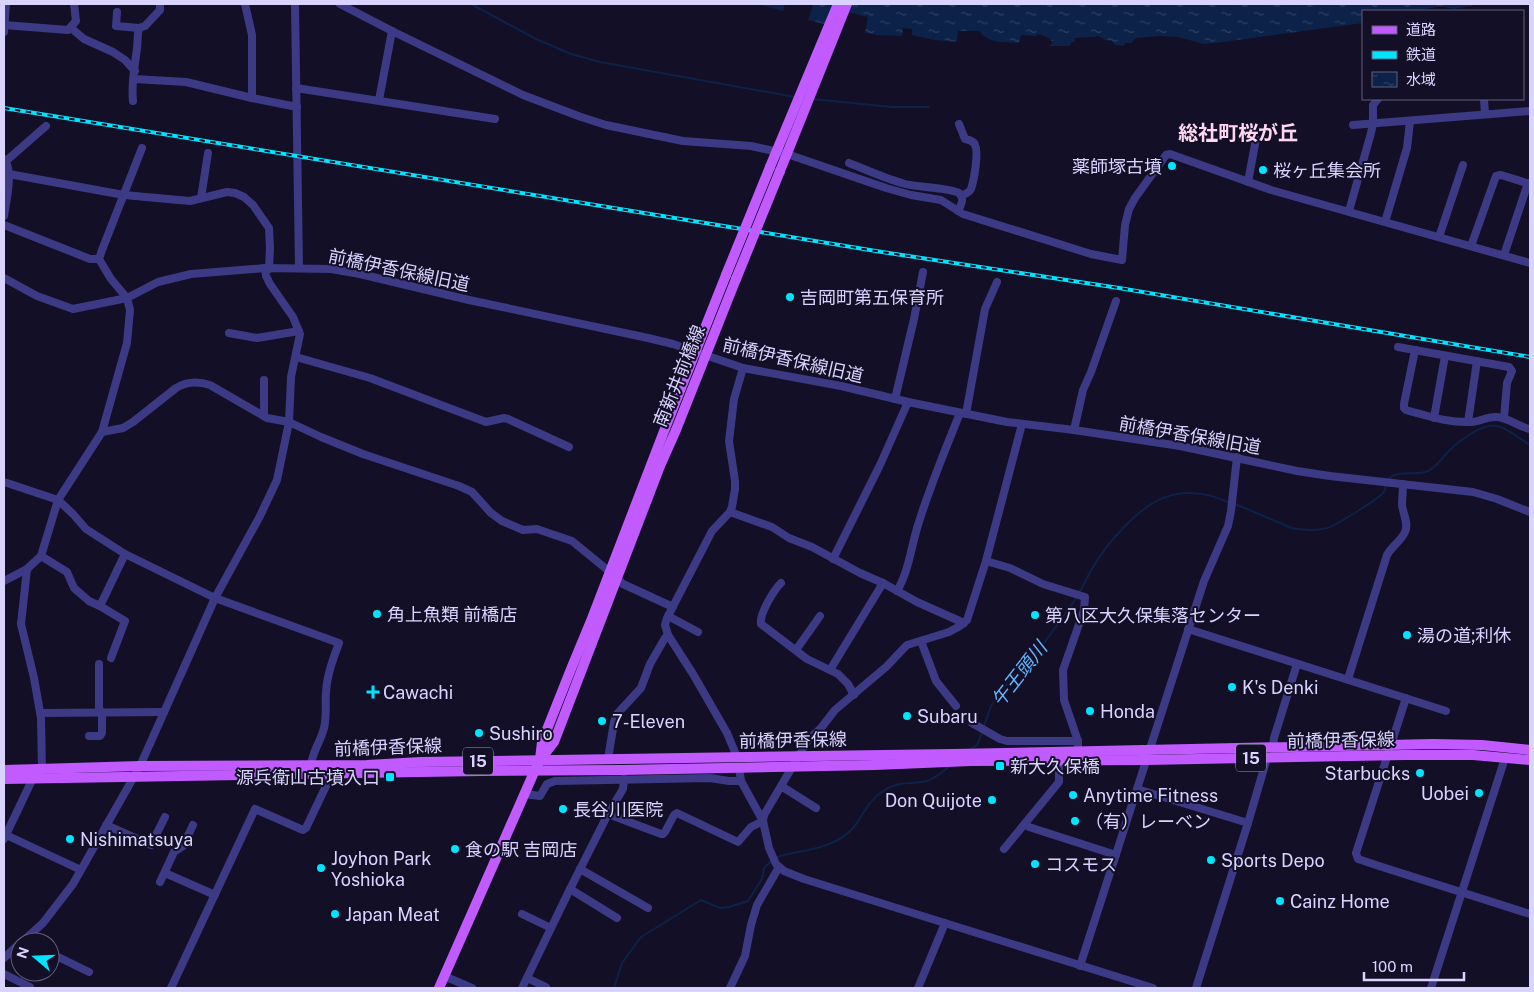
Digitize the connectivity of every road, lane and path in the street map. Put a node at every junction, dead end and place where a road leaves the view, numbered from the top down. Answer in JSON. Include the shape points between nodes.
{"nodes":[{"id":1,"x":6,"y":4,"type":"edge"},
{"id":2,"x":74,"y":4,"type":"edge"},
{"id":3,"x":160,"y":4,"type":"edge"},
{"id":4,"x":245,"y":4,"type":"edge"},
{"id":5,"x":295,"y":4,"type":"edge"},
{"id":6,"x":340,"y":4,"type":"edge"},
{"id":7,"x":838,"y":4,"type":"edge"},
{"id":8,"x":847,"y":4,"type":"edge"},
{"id":9,"x":117,"y":12,"type":"dead end"},
{"id":10,"x":4,"y":25,"type":"edge"},
{"id":11,"x":71,"y":28,"type":"junction"},
{"id":12,"x":139,"y":28,"type":"junction"},
{"id":13,"x":4,"y":32,"type":"edge"},
{"id":14,"x":392,"y":32,"type":"junction"},
{"id":15,"x":134,"y":75,"type":"junction"},
{"id":16,"x":296,"y":88,"type":"junction"},
{"id":17,"x":252,"y":98,"type":"junction"},
{"id":18,"x":379,"y":100,"type":"junction"},
{"id":19,"x":1377,"y":100,"type":"edge"},
{"id":20,"x":1484,"y":100,"type":"edge"},
{"id":21,"x":133,"y":101,"type":"dead end"},
{"id":22,"x":296,"y":106,"type":"junction"},
{"id":23,"x":1530,"y":111,"type":"edge"},
{"id":24,"x":1485,"y":114,"type":"junction"},
{"id":25,"x":495,"y":119,"type":"dead end"},
{"id":26,"x":1410,"y":121,"type":"junction"},
{"id":27,"x":958,"y":124,"type":"dead end"},
{"id":28,"x":1373,"y":124,"type":"junction"},
{"id":29,"x":1353,"y":125,"type":"dead end"},
{"id":30,"x":46,"y":126,"type":"dead end"},
{"id":31,"x":1256,"y":139,"type":"dead end"},
{"id":32,"x":142,"y":148,"type":"dead end"},
{"id":33,"x":782,"y":152,"type":"junction"},
{"id":34,"x":208,"y":153,"type":"dead end"},
{"id":35,"x":5,"y":160,"type":"edge"},
{"id":36,"x":849,"y":163,"type":"dead end"},
{"id":37,"x":1463,"y":165,"type":"dead end"},
{"id":38,"x":9,"y":174,"type":"junction"},
{"id":39,"x":1248,"y":182,"type":"junction"},
{"id":40,"x":1529,"y":184,"type":"edge"},
{"id":41,"x":124,"y":195,"type":"junction"},
{"id":42,"x":962,"y":196,"type":"junction"},
{"id":43,"x":201,"y":198,"type":"junction"},
{"id":44,"x":958,"y":211,"type":"junction"},
{"id":45,"x":1349,"y":211,"type":"junction"},
{"id":46,"x":4,"y":216,"type":"edge"},
{"id":47,"x":1385,"y":222,"type":"junction"},
{"id":48,"x":4,"y":225,"type":"edge"},
{"id":49,"x":1439,"y":237,"type":"junction"},
{"id":50,"x":1471,"y":246,"type":"junction"},
{"id":51,"x":1504,"y":255,"type":"junction"},
{"id":52,"x":100,"y":260,"type":"junction"},
{"id":53,"x":1530,"y":263,"type":"edge"},
{"id":54,"x":267,"y":268,"type":"junction"},
{"id":55,"x":299,"y":268,"type":"junction"},
{"id":56,"x":922,"y":272,"type":"dead end"},
{"id":57,"x":4,"y":278,"type":"edge"},
{"id":58,"x":997,"y":282,"type":"dead end"},
{"id":59,"x":127,"y":298,"type":"junction"},
{"id":60,"x":1116,"y":301,"type":"dead end"},
{"id":61,"x":299,"y":331,"type":"junction"},
{"id":62,"x":229,"y":333,"type":"dead end"},
{"id":63,"x":1398,"y":347,"type":"dead end"},
{"id":64,"x":1416,"y":350,"type":"junction"},
{"id":65,"x":700,"y":354,"type":"junction"},
{"id":66,"x":1445,"y":356,"type":"junction"},
{"id":67,"x":296,"y":357,"type":"junction"},
{"id":68,"x":1477,"y":361,"type":"junction"},
{"id":69,"x":743,"y":368,"type":"junction"},
{"id":70,"x":264,"y":380,"type":"dead end"},
{"id":71,"x":895,"y":399,"type":"junction"},
{"id":72,"x":908,"y":402,"type":"junction"},
{"id":73,"x":963,"y":413,"type":"junction"},
{"id":74,"x":264,"y":416,"type":"junction"},
{"id":75,"x":1434,"y":418,"type":"junction"},
{"id":76,"x":1504,"y":418,"type":"junction"},
{"id":77,"x":289,"y":422,"type":"junction"},
{"id":78,"x":1468,"y":422,"type":"junction"},
{"id":79,"x":1022,"y":424,"type":"junction"},
{"id":80,"x":1530,"y":429,"type":"edge"},
{"id":81,"x":1074,"y":430,"type":"junction"},
{"id":82,"x":102,"y":432,"type":"junction"},
{"id":83,"x":569,"y":447,"type":"dead end"},
{"id":84,"x":1237,"y":457,"type":"junction"},
{"id":85,"x":4,"y":482,"type":"edge"},
{"id":86,"x":1403,"y":484,"type":"junction"},
{"id":87,"x":58,"y":500,"type":"junction"},
{"id":88,"x":730,"y":512,"type":"junction"},
{"id":89,"x":1530,"y":512,"type":"edge"},
{"id":90,"x":126,"y":554,"type":"junction"},
{"id":91,"x":41,"y":556,"type":"junction"},
{"id":92,"x":833,"y":559,"type":"junction"},
{"id":93,"x":986,"y":561,"type":"junction"},
{"id":94,"x":27,"y":569,"type":"junction"},
{"id":95,"x":613,"y":575,"type":"junction"},
{"id":96,"x":5,"y":579,"type":"edge"},
{"id":97,"x":781,"y":583,"type":"dead end"},
{"id":98,"x":883,"y":583,"type":"junction"},
{"id":99,"x":897,"y":591,"type":"junction"},
{"id":100,"x":215,"y":598,"type":"junction"},
{"id":101,"x":100,"y":606,"type":"junction"},
{"id":102,"x":672,"y":607,"type":"junction"},
{"id":103,"x":668,"y":616,"type":"junction"},
{"id":104,"x":820,"y":616,"type":"dead end"},
{"id":105,"x":964,"y":623,"type":"junction"},
{"id":106,"x":1188,"y":629,"type":"junction"},
{"id":107,"x":698,"y":632,"type":"dead end"},
{"id":108,"x":668,"y":635,"type":"junction"},
{"id":109,"x":920,"y":641,"type":"junction"},
{"id":110,"x":796,"y":650,"type":"junction"},
{"id":111,"x":110,"y":658,"type":"dead end"},
{"id":112,"x":99,"y":664,"type":"dead end"},
{"id":113,"x":1297,"y":664,"type":"junction"},
{"id":114,"x":830,"y":670,"type":"junction"},
{"id":115,"x":1348,"y":679,"type":"junction"},
{"id":116,"x":854,"y":694,"type":"junction"},
{"id":117,"x":1406,"y":698,"type":"junction"},
{"id":118,"x":956,"y":706,"type":"dead end"},
{"id":119,"x":1446,"y":711,"type":"dead end"},
{"id":120,"x":100,"y":712,"type":"junction"},
{"id":121,"x":164,"y":712,"type":"junction"},
{"id":122,"x":40,"y":713,"type":"junction"},
{"id":123,"x":972,"y":723,"type":"dead end"},
{"id":124,"x":88,"y":736,"type":"dead end"},
{"id":125,"x":1391,"y":744,"type":"junction"},
{"id":126,"x":1078,"y":746,"type":"junction"},
{"id":127,"x":1273,"y":747,"type":"junction"},
{"id":128,"x":1150,"y":749,"type":"junction"},
{"id":129,"x":1530,"y":750,"type":"edge"},
{"id":130,"x":1388,"y":755,"type":"junction"},
{"id":131,"x":799,"y":756,"type":"junction"},
{"id":132,"x":1267,"y":758,"type":"junction"},
{"id":133,"x":1505,"y":758,"type":"junction"},
{"id":134,"x":608,"y":759,"type":"junction"},
{"id":135,"x":540,"y":760,"type":"junction"},
{"id":136,"x":1146,"y":760,"type":"junction"},
{"id":137,"x":1530,"y":760,"type":"edge"},
{"id":138,"x":1059,"y":761,"type":"junction"},
{"id":139,"x":738,"y":762,"type":"junction"},
{"id":140,"x":311,"y":765,"type":"junction"},
{"id":141,"x":140,"y":766,"type":"junction"},
{"id":142,"x":792,"y":767,"type":"junction"},
{"id":143,"x":4,"y":770,"type":"edge"},
{"id":144,"x":42,"y":770,"type":"junction"},
{"id":145,"x":535,"y":770,"type":"junction"},
{"id":146,"x":330,"y":773,"type":"junction"},
{"id":147,"x":133,"y":777,"type":"junction"},
{"id":148,"x":33,"y":778,"type":"junction"},
{"id":149,"x":4,"y":779,"type":"edge"},
{"id":150,"x":624,"y":779,"type":"junction"},
{"id":151,"x":741,"y":782,"type":"junction"},
{"id":152,"x":780,"y":786,"type":"junction"},
{"id":153,"x":1137,"y":789,"type":"junction"},
{"id":154,"x":524,"y":794,"type":"junction"},
{"id":155,"x":816,"y":808,"type":"dead end"},
{"id":156,"x":608,"y":814,"type":"junction"},
{"id":157,"x":165,"y":817,"type":"dead end"},
{"id":158,"x":763,"y":820,"type":"junction"},
{"id":159,"x":1248,"y":823,"type":"junction"},
{"id":160,"x":1025,"y":824,"type":"junction"},
{"id":161,"x":106,"y":825,"type":"junction"},
{"id":162,"x":193,"y":825,"type":"dead end"},
{"id":163,"x":4,"y":836,"type":"edge"},
{"id":164,"x":1004,"y":849,"type":"dead end"},
{"id":165,"x":1116,"y":855,"type":"junction"},
{"id":166,"x":777,"y":866,"type":"junction"},
{"id":167,"x":580,"y":868,"type":"junction"},
{"id":168,"x":81,"y":870,"type":"junction"},
{"id":169,"x":165,"y":873,"type":"junction"},
{"id":170,"x":160,"y":882,"type":"dead end"},
{"id":171,"x":570,"y":889,"type":"junction"},
{"id":172,"x":1462,"y":892,"type":"junction"},
{"id":173,"x":215,"y":895,"type":"junction"},
{"id":174,"x":648,"y":908,"type":"dead end"},
{"id":175,"x":522,"y":914,"type":"dead end"},
{"id":176,"x":1530,"y":914,"type":"edge"},
{"id":177,"x":617,"y":918,"type":"dead end"},
{"id":178,"x":945,"y":922,"type":"junction"},
{"id":179,"x":551,"y":928,"type":"junction"},
{"id":180,"x":34,"y":932,"type":"edge"},
{"id":181,"x":60,"y":958,"type":"edge"},
{"id":182,"x":1080,"y":966,"type":"junction"},
{"id":183,"x":89,"y":972,"type":"dead end"},
{"id":184,"x":4,"y":974,"type":"edge"},
{"id":185,"x":444,"y":976,"type":"junction"},
{"id":186,"x":527,"y":978,"type":"junction"},
{"id":187,"x":30,"y":986,"type":"dead end"},
{"id":188,"x":546,"y":987,"type":"dead end"},
{"id":189,"x":171,"y":988,"type":"edge"},
{"id":190,"x":439,"y":988,"type":"edge"},
{"id":191,"x":472,"y":988,"type":"edge"},
{"id":192,"x":522,"y":988,"type":"edge"},
{"id":193,"x":730,"y":988,"type":"edge"},
{"id":194,"x":918,"y":988,"type":"edge"},
{"id":195,"x":1153,"y":988,"type":"edge"},
{"id":196,"x":1196,"y":988,"type":"edge"},
{"id":197,"x":1431,"y":988,"type":"edge"}],
"edges":[{"from":1,"to":10,"type":"street"},
{"from":2,"to":11,"type":"street","via":[[76,21]]},
{"from":3,"to":12,"type":"street","via":[[160,10]]},
{"from":4,"to":17,"type":"street","via":[[252,35]]},
{"from":5,"to":16,"type":"street"},
{"from":6,"to":14,"type":"street"},
{"from":7,"to":33,"type":"main road","name":"南新井前橋線","via":[[783,136]]},
{"from":8,"to":33,"type":"main road","name":"南新井前橋線","via":[[794,138]]},
{"from":9,"to":12,"type":"street","via":[[116,26]]},
{"from":10,"to":11,"type":"street"},
{"from":10,"to":13,"type":"street"},
{"from":11,"to":15,"type":"street","via":[[84,39],[125,60]]},
{"from":12,"to":15,"type":"street"},
{"from":14,"to":18,"type":"street"},
{"from":14,"to":33,"type":"street","via":[[523,95],[606,125],[682,141]]},
{"from":15,"to":17,"type":"street","via":[[186,82]]},
{"from":15,"to":21,"type":"street"},
{"from":16,"to":18,"type":"street"},
{"from":16,"to":22,"type":"street"},
{"from":17,"to":22,"type":"street"},
{"from":18,"to":25,"type":"street"},
{"from":19,"to":28,"type":"street","via":[[1373,104]]},
{"from":20,"to":24,"type":"street"},
{"from":22,"to":55,"type":"street"},
{"from":23,"to":24,"type":"street"},
{"from":24,"to":26,"type":"street"},
{"from":26,"to":28,"type":"street"},
{"from":26,"to":47,"type":"street","via":[[1407,148]]},
{"from":27,"to":42,"type":"street","via":[[965,139],[974,142],[976,156],[971,188]]},
{"from":28,"to":29,"type":"street"},
{"from":28,"to":45,"type":"street"},
{"from":30,"to":35,"type":"street"},
{"from":31,"to":39,"type":"street"},
{"from":32,"to":41,"type":"street"},
{"from":33,"to":44,"type":"street","via":[[886,188],[941,200]]},
{"from":33,"to":65,"type":"main road","name":"南新井前橋線","bridge":true},
{"from":34,"to":43,"type":"street"},
{"from":35,"to":38,"type":"street"},
{"from":36,"to":42,"type":"street","via":[[905,184],[950,190]]},
{"from":37,"to":49,"type":"street"},
{"from":38,"to":41,"type":"street"},
{"from":38,"to":46,"type":"street"},
{"from":39,"to":44,"type":"street","via":[[1167,154],[1129,209],[1122,260],[1084,252]]},
{"from":39,"to":45,"type":"street"},
{"from":40,"to":50,"type":"street","via":[[1496,176]]},
{"from":40,"to":51,"type":"street"},
{"from":41,"to":43,"type":"street","via":[[190,201]]},
{"from":41,"to":52,"type":"street"},
{"from":42,"to":44,"type":"street"},
{"from":43,"to":54,"type":"street","via":[[227,192],[244,196],[253,204],[269,228]]},
{"from":45,"to":47,"type":"street"},
{"from":47,"to":49,"type":"street"},
{"from":48,"to":52,"type":"street"},
{"from":49,"to":50,"type":"street"},
{"from":50,"to":51,"type":"street"},
{"from":51,"to":53,"type":"street"},
{"from":52,"to":59,"type":"street"},
{"from":54,"to":55,"type":"street","name":"前橋伊香保線旧道"},
{"from":54,"to":59,"type":"street","name":"前橋伊香保線旧道","via":[[191,274],[158,282]]},
{"from":54,"to":61,"type":"street","via":[[270,284]]},
{"from":55,"to":65,"type":"street","name":"前橋伊香保線旧道","via":[[360,274],[648,338]]},
{"from":56,"to":71,"type":"street"},
{"from":57,"to":59,"type":"street","name":"前橋伊香保線旧道","via":[[37,296],[73,309]]},
{"from":58,"to":73,"type":"street","via":[[985,309]]},
{"from":59,"to":82,"type":"street","via":[[130,310],[127,343]]},
{"from":60,"to":81,"type":"street","via":[[1083,390]]},
{"from":61,"to":62,"type":"street","via":[[257,338]]},
{"from":61,"to":67,"type":"street"},
{"from":63,"to":64,"type":"street"},
{"from":64,"to":66,"type":"street"},
{"from":64,"to":75,"type":"street","via":[[1404,408]]},
{"from":65,"to":69,"type":"street","name":"前橋伊香保線旧道"},
{"from":65,"to":95,"type":"main road","name":"南新井前橋線"},
{"from":66,"to":68,"type":"street"},
{"from":66,"to":75,"type":"street"},
{"from":67,"to":77,"type":"street","via":[[291,377]]},
{"from":67,"to":83,"type":"street","via":[[370,378],[486,422],[508,419]]},
{"from":68,"to":76,"type":"street","via":[[1512,370],[1507,383]]},
{"from":68,"to":78,"type":"street"},
{"from":69,"to":71,"type":"street","name":"前橋伊香保線旧道"},
{"from":69,"to":88,"type":"street","via":[[730,420],[729,441],[735,489]]},
{"from":70,"to":74,"type":"street"},
{"from":71,"to":72,"type":"street","name":"前橋伊香保線旧道"},
{"from":72,"to":73,"type":"street","name":"前橋伊香保線旧道"},
{"from":72,"to":92,"type":"street"},
{"from":73,"to":79,"type":"street","name":"前橋伊香保線旧道"},
{"from":73,"to":99,"type":"street","via":[[937,469]]},
{"from":74,"to":77,"type":"street"},
{"from":74,"to":82,"type":"street","via":[[200,381],[176,388],[123,428]]},
{"from":75,"to":78,"type":"street"},
{"from":76,"to":78,"type":"street","via":[[1487,417]]},
{"from":76,"to":80,"type":"street"},
{"from":77,"to":95,"type":"street","via":[[363,454],[472,492],[502,521],[523,530],[537,529],[572,541]]},
{"from":77,"to":100,"type":"street","via":[[277,480]]},
{"from":79,"to":81,"type":"street","name":"前橋伊香保線旧道"},
{"from":79,"to":93,"type":"street"},
{"from":81,"to":84,"type":"street","name":"前橋伊香保線旧道"},
{"from":82,"to":87,"type":"street"},
{"from":84,"to":86,"type":"street","name":"前橋伊香保線旧道","via":[[1296,470]]},
{"from":84,"to":106,"type":"street","via":[[1232,511]]},
{"from":85,"to":87,"type":"street"},
{"from":86,"to":89,"type":"street","name":"前橋伊香保線旧道","via":[[1473,492]]},
{"from":86,"to":115,"type":"street","via":[[1405,531],[1388,555]]},
{"from":87,"to":90,"type":"street","via":[[86,529]]},
{"from":87,"to":91,"type":"street"},
{"from":88,"to":92,"type":"street","via":[[772,528]]},
{"from":88,"to":102,"type":"street","via":[[712,531]]},
{"from":90,"to":100,"type":"street"},
{"from":90,"to":101,"type":"street"},
{"from":91,"to":94,"type":"street"},
{"from":91,"to":101,"type":"street","via":[[67,572],[74,588]]},
{"from":92,"to":98,"type":"street"},
{"from":93,"to":105,"type":"street"},
{"from":93,"to":126,"type":"street","via":[[1086,599],[1062,670],[1064,700]]},
{"from":94,"to":96,"type":"street"},
{"from":94,"to":122,"type":"street","via":[[22,624]]},
{"from":95,"to":102,"type":"street","via":[[623,584]]},
{"from":95,"to":135,"type":"main road","name":"南新井前橋線","via":[[554,742]]},
{"from":97,"to":110,"type":"street","via":[[760,622]]},
{"from":98,"to":99,"type":"street"},
{"from":98,"to":114,"type":"street"},
{"from":99,"to":105,"type":"street"},
{"from":100,"to":121,"type":"street"},
{"from":100,"to":140,"type":"street","via":[[338,643],[328,674],[324,730]]},
{"from":101,"to":111,"type":"street","via":[[125,621]]},
{"from":102,"to":103,"type":"street"},
{"from":103,"to":107,"type":"street"},
{"from":103,"to":108,"type":"street","via":[[665,625]]},
{"from":104,"to":110,"type":"street"},
{"from":105,"to":109,"type":"street","via":[[949,632]]},
{"from":106,"to":113,"type":"street"},
{"from":106,"to":128,"type":"street"},
{"from":108,"to":134,"type":"street","via":[[650,664],[641,688],[617,714]]},
{"from":108,"to":139,"type":"street","via":[[727,732]]},
{"from":109,"to":116,"type":"street","via":[[907,645],[886,668]]},
{"from":109,"to":118,"type":"street","via":[[936,681]]},
{"from":110,"to":114,"type":"street"},
{"from":112,"to":120,"type":"street"},
{"from":113,"to":115,"type":"street"},
{"from":113,"to":127,"type":"street"},
{"from":114,"to":116,"type":"street","via":[[844,680]]},
{"from":115,"to":117,"type":"street"},
{"from":116,"to":131,"type":"street","via":[[808,740]]},
{"from":117,"to":119,"type":"street"},
{"from":117,"to":125,"type":"street"},
{"from":120,"to":121,"type":"street"},
{"from":120,"to":122,"type":"street"},
{"from":120,"to":124,"type":"street","via":[[102,733],[100,736]]},
{"from":121,"to":141,"type":"street"},
{"from":122,"to":144,"type":"street"},
{"from":123,"to":126,"type":"street","via":[[1007,741]]},
{"from":125,"to":127,"type":"main road","name":"前橋伊香保線","number":"15"},
{"from":125,"to":129,"type":"main road","name":"前橋伊香保線","number":"15","via":[[1482,745]]},
{"from":125,"to":130,"type":"street"},
{"from":126,"to":128,"type":"main road","name":"前橋伊香保線","number":"15"},
{"from":126,"to":131,"type":"main road","name":"前橋伊香保線","number":"15","via":[[979,754]]},
{"from":127,"to":128,"type":"main road","name":"前橋伊香保線","number":"15"},
{"from":128,"to":136,"type":"street"},
{"from":130,"to":132,"type":"main road","name":"前橋伊香保線","number":"15"},
{"from":130,"to":133,"type":"main road","name":"前橋伊香保線","number":"15"},
{"from":130,"to":172,"type":"street","via":[[1356,853],[1358,859]]},
{"from":131,"to":139,"type":"main road","name":"前橋伊香保線","number":"15"},
{"from":131,"to":142,"type":"street"},
{"from":132,"to":136,"type":"main road","name":"前橋伊香保線","number":"15"},
{"from":132,"to":159,"type":"street"},
{"from":133,"to":137,"type":"main road","name":"前橋伊香保線","number":"15"},
{"from":133,"to":172,"type":"street"},
{"from":134,"to":135,"type":"main road","name":"前橋伊香保線","number":"15"},
{"from":134,"to":139,"type":"main road","name":"前橋伊香保線","number":"15"},
{"from":135,"to":140,"type":"main road","name":"前橋伊香保線","number":"15"},
{"from":135,"to":145,"type":"main road","name":"南新井前橋線"},
{"from":136,"to":138,"type":"main road","name":"前橋伊香保線","number":"15"},
{"from":136,"to":153,"type":"street"},
{"from":138,"to":142,"type":"main road","name":"前橋伊香保線","number":"15"},
{"from":138,"to":160,"type":"street","via":[[1059,782]]},
{"from":139,"to":142,"type":"main road","name":"前橋伊香保線","number":"15"},
{"from":139,"to":145,"type":"main road","name":"前橋伊香保線","number":"15"},
{"from":139,"to":151,"type":"street"},
{"from":140,"to":141,"type":"main road","name":"前橋伊香保線","number":"15"},
{"from":141,"to":144,"type":"main road","name":"前橋伊香保線","number":"15"},
{"from":141,"to":147,"type":"street"},
{"from":142,"to":152,"type":"street"},
{"from":143,"to":144,"type":"main road","name":"前橋伊香保線","number":"15"},
{"from":145,"to":146,"type":"main road","name":"前橋伊香保線","number":"15"},
{"from":145,"to":154,"type":"main road","name":"南新井前橋線"},
{"from":146,"to":147,"type":"main road","name":"前橋伊香保線","number":"15","via":[[198,779]]},
{"from":146,"to":173,"type":"street","via":[[303,830],[255,809]]},
{"from":147,"to":148,"type":"main road","name":"前橋伊香保線","number":"15"},
{"from":147,"to":161,"type":"street"},
{"from":148,"to":149,"type":"main road","name":"前橋伊香保線","number":"15"},
{"from":148,"to":163,"type":"street"},
{"from":150,"to":151,"type":"street","via":[[710,778]]},
{"from":150,"to":154,"type":"street","via":[[555,781],[547,784],[540,796]]},
{"from":150,"to":156,"type":"street","via":[[623,789]]},
{"from":151,"to":158,"type":"street"},
{"from":152,"to":155,"type":"street"},
{"from":152,"to":158,"type":"street"},
{"from":153,"to":159,"type":"street"},
{"from":153,"to":165,"type":"street"},
{"from":154,"to":185,"type":"main road","name":"南新井前橋線"},
{"from":156,"to":158,"type":"street","via":[[663,834],[677,813],[738,842],[751,827]]},
{"from":156,"to":167,"type":"street"},
{"from":157,"to":161,"type":"street","via":[[151,845]]},
{"from":158,"to":166,"type":"street"},
{"from":159,"to":196,"type":"street"},
{"from":160,"to":164,"type":"street"},
{"from":160,"to":165,"type":"street"},
{"from":161,"to":168,"type":"street"},
{"from":162,"to":169,"type":"street","via":[[183,846],[174,852]]},
{"from":163,"to":168,"type":"street"},
{"from":165,"to":182,"type":"street"},
{"from":166,"to":178,"type":"street","via":[[804,879]]},
{"from":166,"to":193,"type":"street","via":[[757,905],[745,956]]},
{"from":167,"to":171,"type":"street"},
{"from":167,"to":174,"type":"street"},
{"from":168,"to":180,"type":"street"},
{"from":169,"to":170,"type":"street"},
{"from":169,"to":173,"type":"street"},
{"from":171,"to":177,"type":"street"},
{"from":171,"to":179,"type":"street"},
{"from":172,"to":176,"type":"street"},
{"from":172,"to":197,"type":"street"},
{"from":173,"to":189,"type":"street"},
{"from":175,"to":179,"type":"street"},
{"from":178,"to":182,"type":"street"},
{"from":178,"to":194,"type":"street"},
{"from":179,"to":186,"type":"street"},
{"from":181,"to":183,"type":"street"},
{"from":182,"to":195,"type":"street"},
{"from":184,"to":187,"type":"street"},
{"from":185,"to":190,"type":"main road","name":"南新井前橋線"},
{"from":185,"to":191,"type":"street"},
{"from":186,"to":188,"type":"street"},
{"from":186,"to":192,"type":"street"}]}
